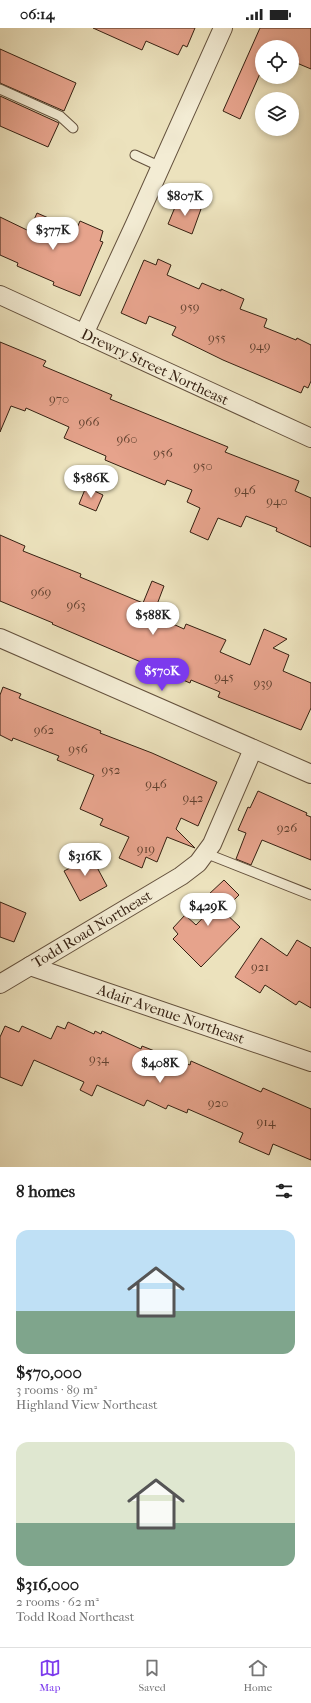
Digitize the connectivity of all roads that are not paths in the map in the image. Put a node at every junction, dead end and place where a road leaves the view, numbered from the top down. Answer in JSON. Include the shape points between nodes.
{"nodes":[{"id":1,"x":223,"y":28,"type":"edge"},
{"id":2,"x":0,"y":89,"type":"edge"},
{"id":3,"x":73,"y":128,"type":"dead end"},
{"id":4,"x":135,"y":156,"type":"dead end"},
{"id":5,"x":161,"y":167,"type":"junction"},
{"id":6,"x":0,"y":295,"type":"edge"},
{"id":7,"x":84,"y":334,"type":"junction"},
{"id":8,"x":311,"y":438,"type":"edge"},
{"id":9,"x":0,"y":638,"type":"edge"},
{"id":10,"x":253,"y":749,"type":"junction"},
{"id":11,"x":311,"y":774,"type":"edge"},
{"id":12,"x":205,"y":853,"type":"junction"},
{"id":13,"x":311,"y":895,"type":"edge"},
{"id":14,"x":30,"y":966,"type":"junction"},
{"id":15,"x":0,"y":984,"type":"edge"},
{"id":16,"x":311,"y":1062,"type":"edge"}],
"edges":[{"from":1,"to":5,"type":"street"},
{"from":2,"to":3,"type":"lane","via":[[60,116]]},
{"from":4,"to":5,"type":"lane"},
{"from":5,"to":7,"type":"street"},
{"from":6,"to":7,"type":"street","name":"Drewry Street Northeast"},
{"from":7,"to":8,"type":"street","name":"Drewry Street Northeast"},
{"from":9,"to":10,"type":"street"},
{"from":10,"to":11,"type":"street"},
{"from":10,"to":12,"type":"street","name":"Todd Road Northeast","via":[[212,844]]},
{"from":12,"to":13,"type":"lane"},
{"from":12,"to":14,"type":"street","name":"Todd Road Northeast","via":[[198,863],[181,876]]},
{"from":14,"to":15,"type":"street","name":"Todd Road Northeast"},
{"from":14,"to":16,"type":"street","name":"Adair Avenue Northeast"}]}
